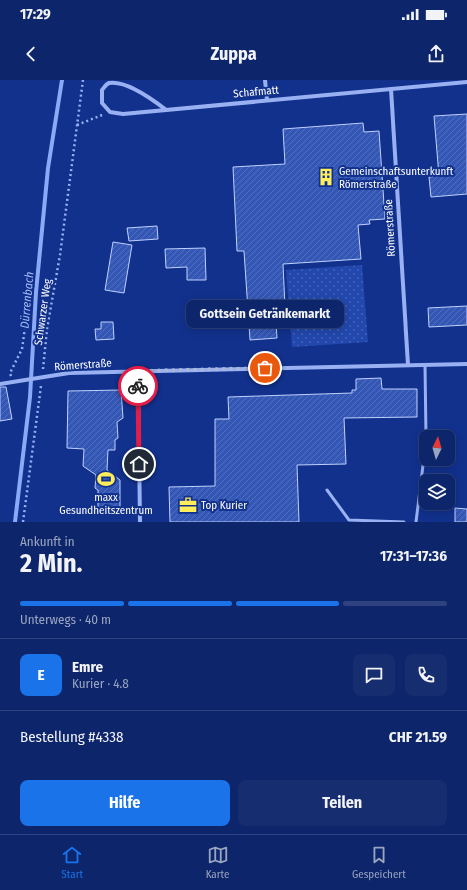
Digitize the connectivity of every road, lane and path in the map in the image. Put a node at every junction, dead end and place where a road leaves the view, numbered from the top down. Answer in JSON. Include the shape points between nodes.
{"nodes":[{"id":1,"x":83,"y":80,"type":"edge"},
{"id":2,"x":265,"y":80,"type":"edge"},
{"id":3,"x":467,"y":82,"type":"edge"},
{"id":4,"x":391,"y":89,"type":"junction"},
{"id":5,"x":267,"y":100,"type":"junction"},
{"id":6,"x":165,"y":109,"type":"junction"},
{"id":7,"x":110,"y":112,"type":"junction"},
{"id":8,"x":77,"y":125,"type":"junction"},
{"id":9,"x":32,"y":278,"type":"dead end"},
{"id":10,"x":467,"y":364,"type":"edge"},
{"id":11,"x":408,"y":365,"type":"junction"},
{"id":12,"x":425,"y":365,"type":"junction"},
{"id":13,"x":138,"y":371,"type":"junction"},
{"id":14,"x":43,"y":377,"type":"junction"},
{"id":15,"x":12,"y":382,"type":"junction"},
{"id":16,"x":0,"y":384,"type":"edge"},
{"id":17,"x":426,"y":430,"type":"edge"},
{"id":18,"x":423,"y":466,"type":"edge"},
{"id":19,"x":327,"y":490,"type":"dead end"},
{"id":20,"x":23,"y":522,"type":"edge"},
{"id":21,"x":140,"y":522,"type":"edge"},
{"id":22,"x":404,"y":522,"type":"edge"},
{"id":23,"x":416,"y":522,"type":"edge"}],
"edges":[{"from":1,"to":8,"type":"path","name":"Schwarzer Weg"},
{"from":2,"to":5,"type":"street"},
{"from":3,"to":4,"type":"street","name":"Schafmatt"},
{"from":4,"to":5,"type":"street","name":"Schafmatt"},
{"from":4,"to":11,"type":"street","name":"Römerstraße"},
{"from":5,"to":6,"type":"street","name":"Schafmatt"},
{"from":6,"to":7,"type":"street","name":"Schafmatt","via":[[123,114]]},
{"from":6,"to":7,"type":"street","via":[[141,90],[121,81],[108,83],[102,90],[102,103]]},
{"from":7,"to":8,"type":"path"},
{"from":8,"to":14,"type":"path","name":"Schwarzer Weg","via":[[47,329]]},
{"from":9,"to":15,"type":"path","via":[[22,349],[10,373]]},
{"from":10,"to":12,"type":"street","name":"Römerstraße"},
{"from":11,"to":12,"type":"street","name":"Römerstraße"},
{"from":11,"to":13,"type":"street","name":"Römerstraße"},
{"from":12,"to":17,"type":"lane"},
{"from":13,"to":14,"type":"street","name":"Römerstraße","via":[[69,372]]},
{"from":13,"to":21,"type":"street"},
{"from":14,"to":15,"type":"street","name":"Römerstraße"},
{"from":14,"to":20,"type":"path","name":"Schwarzer Weg"},
{"from":15,"to":16,"type":"street","name":"Römerstraße"},
{"from":18,"to":23,"type":"lane"},
{"from":19,"to":22,"type":"lane","via":[[349,520]]}]}
